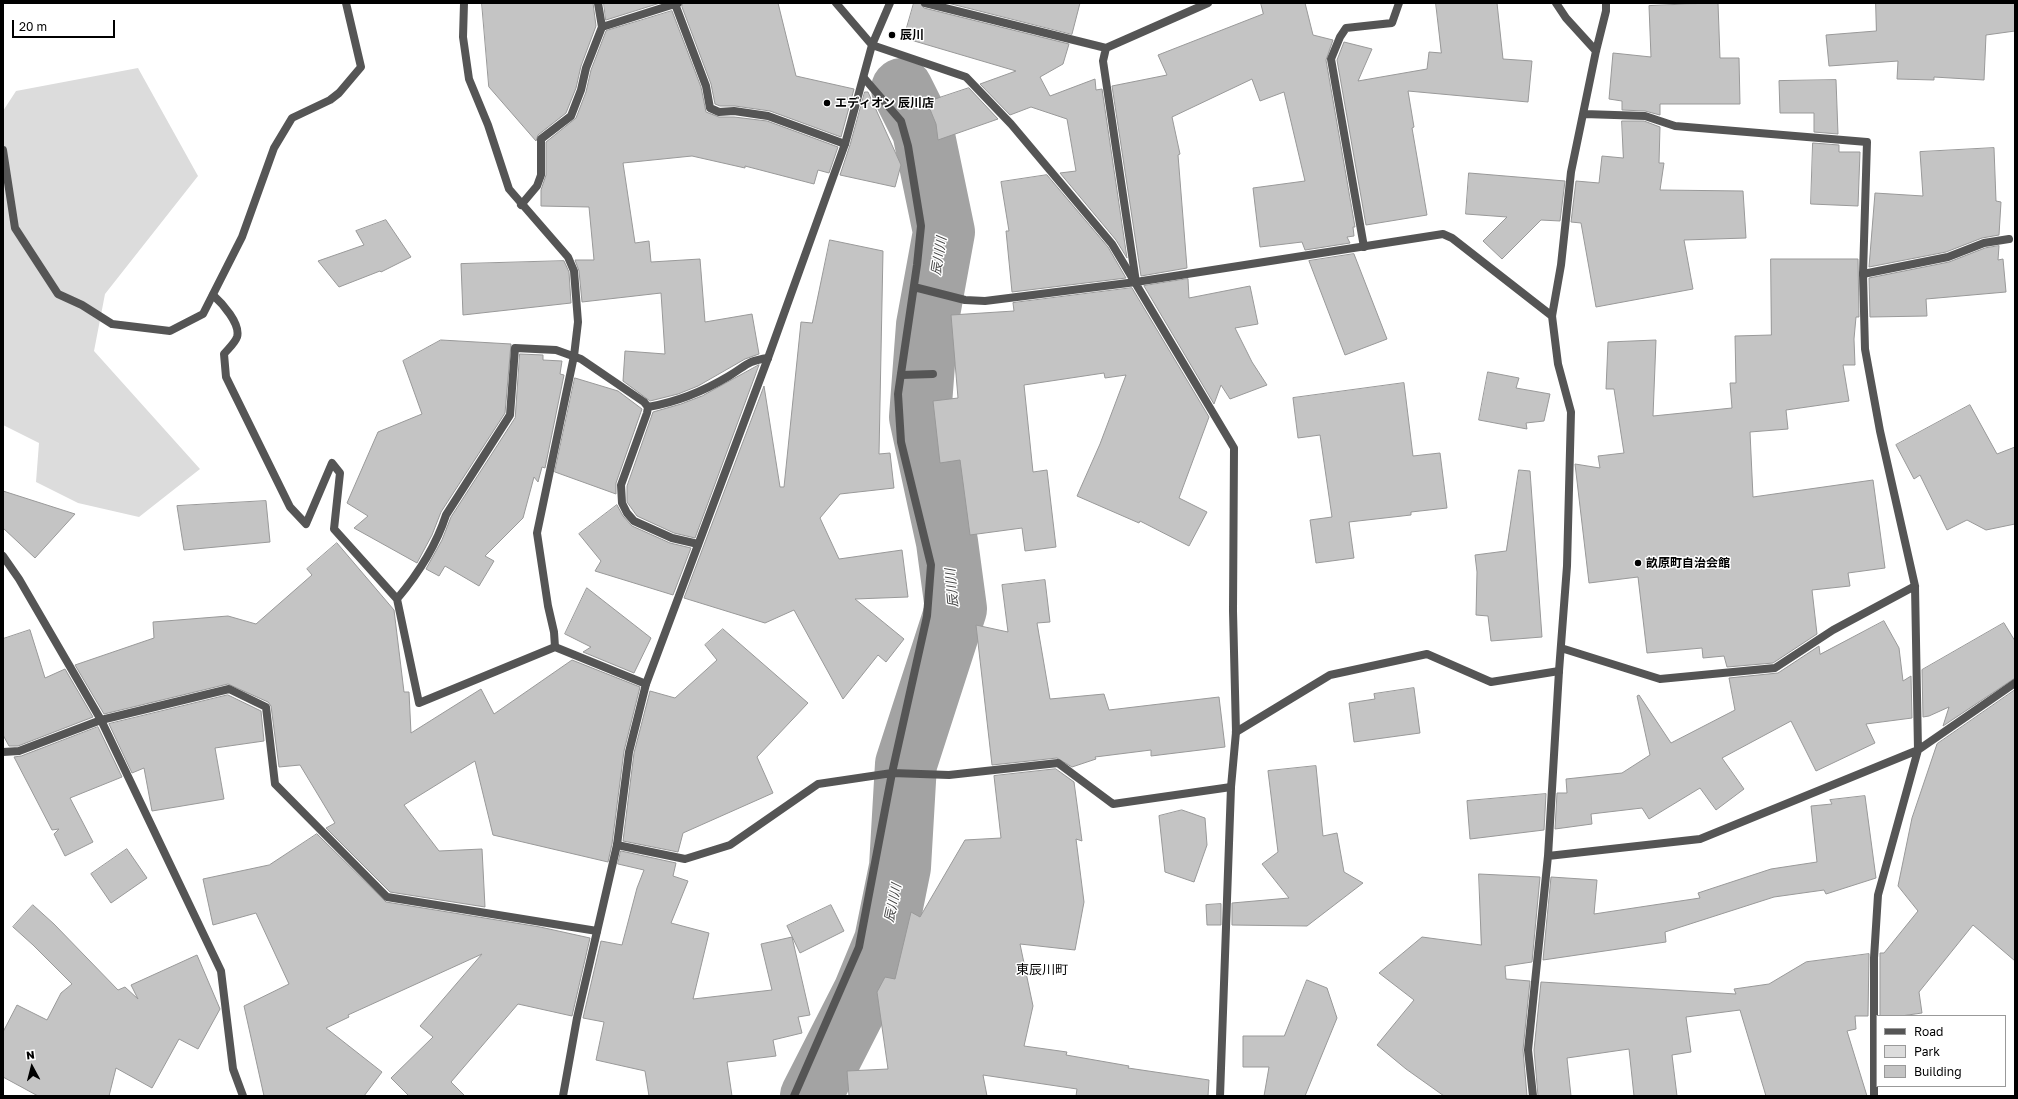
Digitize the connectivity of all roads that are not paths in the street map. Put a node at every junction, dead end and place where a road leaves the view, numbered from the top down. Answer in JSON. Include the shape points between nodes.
{"nodes":[{"id":1,"x":346,"y":3,"type":"edge"},
{"id":2,"x":464,"y":3,"type":"edge"},
{"id":3,"x":598,"y":3,"type":"edge"},
{"id":4,"x":836,"y":3,"type":"edge"},
{"id":5,"x":890,"y":3,"type":"edge"},
{"id":6,"x":925,"y":3,"type":"edge"},
{"id":7,"x":1208,"y":3,"type":"edge"},
{"id":8,"x":1399,"y":3,"type":"edge"},
{"id":9,"x":1556,"y":3,"type":"edge"},
{"id":10,"x":1606,"y":3,"type":"edge"},
{"id":11,"x":677,"y":4,"type":"edge"},
{"id":12,"x":602,"y":27,"type":"junction"},
{"id":13,"x":872,"y":45,"type":"junction"},
{"id":14,"x":1106,"y":48,"type":"junction"},
{"id":15,"x":1596,"y":51,"type":"junction"},
{"id":16,"x":864,"y":78,"type":"junction"},
{"id":17,"x":1584,"y":114,"type":"junction"},
{"id":18,"x":845,"y":144,"type":"junction"},
{"id":19,"x":3,"y":150,"type":"edge"},
{"id":20,"x":521,"y":205,"type":"junction"},
{"id":21,"x":2009,"y":239,"type":"dead end"},
{"id":22,"x":1364,"y":247,"type":"junction"},
{"id":23,"x":1863,"y":274,"type":"junction"},
{"id":24,"x":1136,"y":282,"type":"junction"},
{"id":25,"x":914,"y":287,"type":"junction"},
{"id":26,"x":213,"y":295,"type":"junction"},
{"id":27,"x":1552,"y":316,"type":"junction"},
{"id":28,"x":574,"y":356,"type":"junction"},
{"id":29,"x":768,"y":358,"type":"junction"},
{"id":30,"x":933,"y":374,"type":"dead end"},
{"id":31,"x":901,"y":375,"type":"junction"},
{"id":32,"x":648,"y":407,"type":"junction"},
{"id":33,"x":698,"y":544,"type":"junction"},
{"id":34,"x":3,"y":556,"type":"edge"},
{"id":35,"x":1915,"y":586,"type":"junction"},
{"id":36,"x":397,"y":599,"type":"junction"},
{"id":37,"x":555,"y":647,"type":"junction"},
{"id":38,"x":1561,"y":648,"type":"junction"},
{"id":39,"x":1559,"y":671,"type":"junction"},
{"id":40,"x":2015,"y":683,"type":"edge"},
{"id":41,"x":646,"y":684,"type":"junction"},
{"id":42,"x":101,"y":720,"type":"junction"},
{"id":43,"x":1236,"y":732,"type":"junction"},
{"id":44,"x":1918,"y":750,"type":"junction"},
{"id":45,"x":3,"y":752,"type":"edge"},
{"id":46,"x":892,"y":773,"type":"junction"},
{"id":47,"x":1230,"y":787,"type":"junction"},
{"id":48,"x":617,"y":845,"type":"junction"},
{"id":49,"x":1548,"y":856,"type":"junction"},
{"id":50,"x":597,"y":931,"type":"junction"},
{"id":51,"x":243,"y":1096,"type":"edge"},
{"id":52,"x":563,"y":1096,"type":"edge"},
{"id":53,"x":794,"y":1096,"type":"edge"},
{"id":54,"x":1220,"y":1096,"type":"edge"},
{"id":55,"x":1533,"y":1096,"type":"edge"},
{"id":56,"x":1874,"y":1096,"type":"edge"}],
"edges":[{"from":1,"to":26,"type":"street","via":[[361,67],[340,93],[292,118],[274,148],[242,237]]},
{"from":2,"to":20,"type":"street","via":[[463,37],[469,79],[488,125],[508,190]]},
{"from":3,"to":12,"type":"street"},
{"from":4,"to":13,"type":"street"},
{"from":5,"to":13,"type":"street"},
{"from":6,"to":14,"type":"street"},
{"from":7,"to":14,"type":"street"},
{"from":8,"to":22,"type":"street","via":[[1392,23],[1346,28],[1331,59]]},
{"from":9,"to":15,"type":"street"},
{"from":10,"to":15,"type":"street"},
{"from":11,"to":12,"type":"street"},
{"from":11,"to":18,"type":"street","via":[[706,86],[710,108],[719,112],[734,111],[768,116]]},
{"from":12,"to":20,"type":"street","via":[[571,116],[541,139],[541,175],[537,186]]},
{"from":13,"to":16,"type":"street"},
{"from":13,"to":24,"type":"street","via":[[966,77],[1011,124],[1112,244]]},
{"from":14,"to":24,"type":"street","via":[[1103,61]]},
{"from":15,"to":17,"type":"street"},
{"from":16,"to":18,"type":"street"},
{"from":16,"to":25,"type":"street","via":[[901,121],[908,146],[921,226]]},
{"from":17,"to":23,"type":"street","via":[[1645,116],[1675,126],[1867,142]]},
{"from":17,"to":27,"type":"street","via":[[1571,172],[1562,265]]},
{"from":18,"to":29,"type":"street"},
{"from":19,"to":26,"type":"street","via":[[15,228],[58,294],[82,304],[112,324],[170,331],[203,314]]},
{"from":20,"to":28,"type":"street","via":[[568,257],[574,271],[578,322]]},
{"from":21,"to":23,"type":"street","via":[[1984,243],[1948,257]]},
{"from":22,"to":24,"type":"street"},
{"from":22,"to":27,"type":"street","via":[[1442,234],[1452,238]]},
{"from":23,"to":35,"type":"street","via":[[1865,349],[1880,431]]},
{"from":24,"to":25,"type":"street","via":[[985,301],[965,300]]},
{"from":24,"to":43,"type":"street","via":[[1234,448],[1233,611]]},
{"from":25,"to":31,"type":"street"},
{"from":26,"to":36,"type":"street","via":[[225,305],[238,331],[224,354],[226,377],[290,508],[306,524],[332,462],[340,473],[334,529]]},
{"from":27,"to":38,"type":"street","via":[[1558,364],[1571,412],[1567,566]]},
{"from":28,"to":32,"type":"street","via":[[631,391]]},
{"from":28,"to":36,"type":"street","via":[[556,350],[515,348],[510,415],[446,515],[440,534],[415,578]]},
{"from":28,"to":37,"type":"street","via":[[537,533]]},
{"from":29,"to":32,"type":"street","via":[[751,360],[729,376],[685,398]]},
{"from":29,"to":33,"type":"street"},
{"from":30,"to":31,"type":"street"},
{"from":31,"to":46,"type":"street","via":[[898,394],[901,442],[932,565],[927,616]]},
{"from":32,"to":33,"type":"street","via":[[621,485],[622,503],[626,513],[634,521],[672,538]]},
{"from":33,"to":41,"type":"street"},
{"from":34,"to":42,"type":"street"},
{"from":35,"to":38,"type":"street","via":[[1833,630],[1775,668],[1660,679]]},
{"from":35,"to":44,"type":"street"},
{"from":36,"to":37,"type":"street","via":[[419,703]]},
{"from":37,"to":41,"type":"street"},
{"from":38,"to":39,"type":"street"},
{"from":39,"to":43,"type":"street","via":[[1491,682],[1427,654],[1330,675]]},
{"from":39,"to":49,"type":"street"},
{"from":40,"to":44,"type":"street"},
{"from":41,"to":48,"type":"street","via":[[629,752]]},
{"from":42,"to":45,"type":"street","via":[[19,751]]},
{"from":42,"to":50,"type":"street","via":[[229,689],[258,701],[266,707],[275,784],[387,896]]},
{"from":42,"to":51,"type":"street","via":[[221,971],[233,1069]]},
{"from":43,"to":47,"type":"street"},
{"from":44,"to":49,"type":"street","via":[[1700,839]]},
{"from":44,"to":56,"type":"street","via":[[1878,895],[1874,958]]},
{"from":46,"to":47,"type":"street","via":[[949,775],[1058,764],[1113,804]]},
{"from":46,"to":48,"type":"street","via":[[818,784],[730,845],[685,859]]},
{"from":46,"to":53,"type":"street","via":[[859,947]]},
{"from":47,"to":54,"type":"street"},
{"from":48,"to":50,"type":"street"},
{"from":49,"to":55,"type":"street","via":[[1528,1050]]},
{"from":50,"to":52,"type":"street","via":[[577,1018]]}]}
